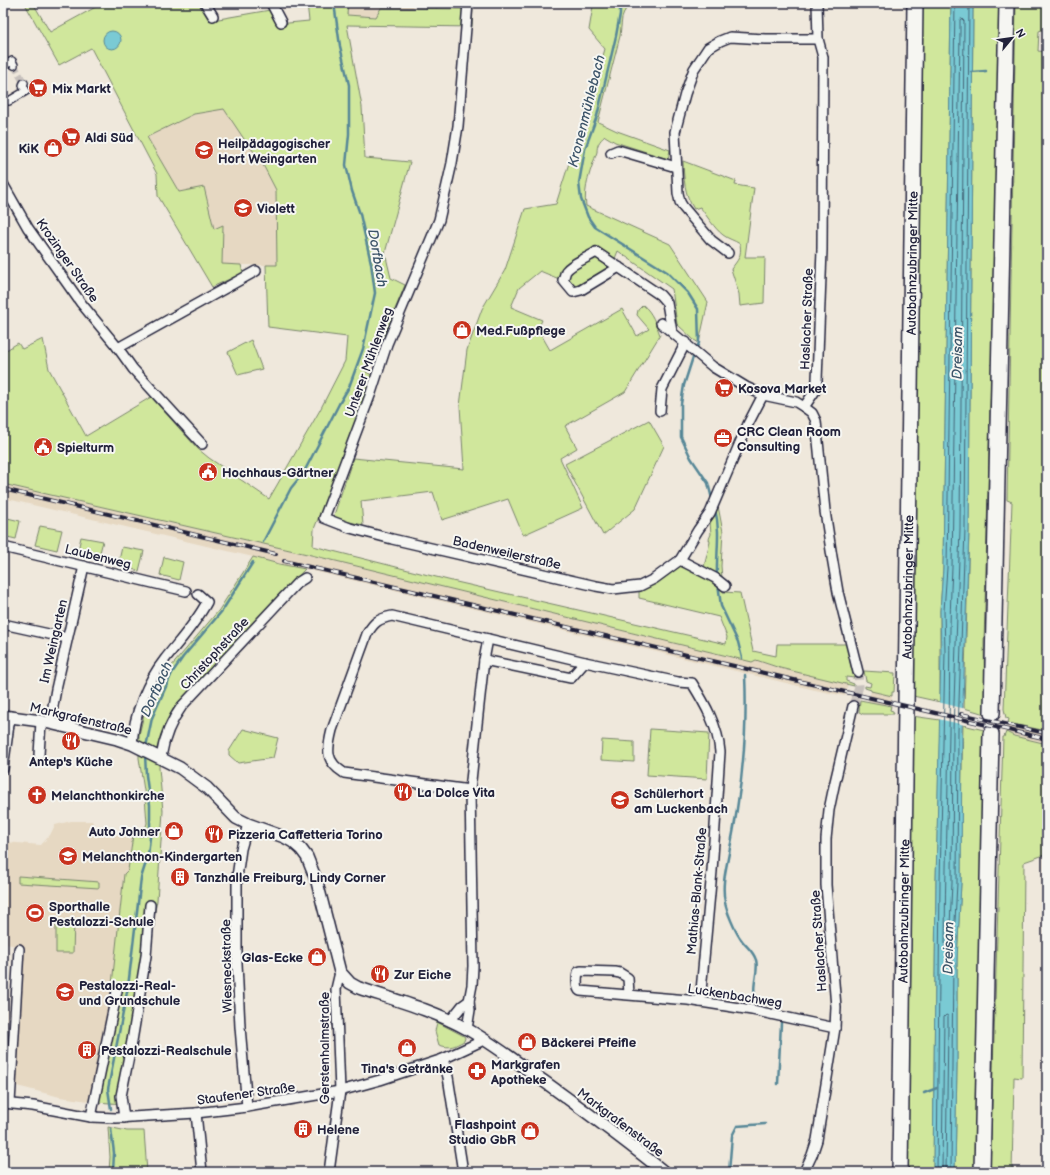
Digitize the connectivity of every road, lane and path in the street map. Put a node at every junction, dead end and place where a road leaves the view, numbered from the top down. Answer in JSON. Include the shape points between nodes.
{"nodes":[{"id":1,"x":205,"y":3,"type":"edge"},
{"id":2,"x":271,"y":3,"type":"edge"},
{"id":3,"x":468,"y":3,"type":"edge"},
{"id":4,"x":817,"y":3,"type":"edge"},
{"id":5,"x":914,"y":3,"type":"edge"},
{"id":6,"x":1007,"y":3,"type":"edge"},
{"id":7,"x":213,"y":16,"type":"dead end"},
{"id":8,"x":281,"y":22,"type":"dead end"},
{"id":9,"x":818,"y":39,"type":"junction"},
{"id":10,"x":14,"y":65,"type":"dead end"},
{"id":11,"x":3,"y":66,"type":"edge"},
{"id":12,"x":24,"y":82,"type":"dead end"},
{"id":13,"x":9,"y":101,"type":"dead end"},
{"id":14,"x":611,"y":153,"type":"dead end"},
{"id":15,"x":676,"y":167,"type":"junction"},
{"id":16,"x":3,"y":184,"type":"edge"},
{"id":17,"x":728,"y":253,"type":"dead end"},
{"id":18,"x":619,"y":267,"type":"junction"},
{"id":19,"x":256,"y":271,"type":"dead end"},
{"id":20,"x":661,"y":323,"type":"dead end"},
{"id":21,"x":672,"y":332,"type":"junction"},
{"id":22,"x":689,"y":345,"type":"junction"},
{"id":23,"x":118,"y":348,"type":"junction"},
{"id":24,"x":763,"y":394,"type":"junction"},
{"id":25,"x":804,"y":406,"type":"junction"},
{"id":26,"x":660,"y":411,"type":"dead end"},
{"id":27,"x":202,"y":444,"type":"dead end"},
{"id":28,"x":324,"y":518,"type":"joint"},
{"id":29,"x":3,"y":547,"type":"edge"},
{"id":30,"x":680,"y":560,"type":"junction"},
{"id":31,"x":84,"y":566,"type":"junction"},
{"id":32,"x":305,"y":578,"type":"dead end"},
{"id":33,"x":721,"y":582,"type":"dead end"},
{"id":34,"x":186,"y":591,"type":"dead end"},
{"id":35,"x":198,"y":594,"type":"dead end"},
{"id":36,"x":3,"y":624,"type":"edge"},
{"id":37,"x":67,"y":638,"type":"junction"},
{"id":38,"x":488,"y":639,"type":"junction"},
{"id":39,"x":484,"y":660,"type":"junction"},
{"id":40,"x":585,"y":662,"type":"junction"},
{"id":41,"x":858,"y":672,"type":"tunnel mouth"},
{"id":42,"x":853,"y":706,"type":"tunnel mouth"},
{"id":43,"x":992,"y":713,"type":"tunnel mouth"},
{"id":44,"x":7,"y":716,"type":"edge"},
{"id":45,"x":45,"y":722,"type":"junction"},
{"id":46,"x":991,"y":734,"type":"tunnel mouth"},
{"id":47,"x":146,"y":750,"type":"junction"},
{"id":48,"x":39,"y":755,"type":"dead end"},
{"id":49,"x":3,"y":770,"type":"edge"},
{"id":50,"x":470,"y":790,"type":"junction"},
{"id":51,"x":248,"y":824,"type":"junction"},
{"id":52,"x":150,"y":905,"type":"dead end"},
{"id":53,"x":19,"y":949,"type":"dead end"},
{"id":54,"x":340,"y":972,"type":"junction"},
{"id":55,"x":117,"y":991,"type":"dead end"},
{"id":56,"x":629,"y":994,"type":"junction"},
{"id":57,"x":469,"y":1001,"type":"junction"},
{"id":58,"x":700,"y":1002,"type":"junction"},
{"id":59,"x":450,"y":1021,"type":"junction"},
{"id":60,"x":835,"y":1028,"type":"junction"},
{"id":61,"x":467,"y":1029,"type":"junction"},
{"id":62,"x":484,"y":1040,"type":"junction"},
{"id":63,"x":443,"y":1059,"type":"junction"},
{"id":64,"x":340,"y":1091,"type":"junction"},
{"id":65,"x":7,"y":1103,"type":"edge"},
{"id":66,"x":247,"y":1107,"type":"junction"},
{"id":67,"x":196,"y":1113,"type":"junction"},
{"id":68,"x":91,"y":1117,"type":"junction"},
{"id":69,"x":120,"y":1118,"type":"junction"},
{"id":70,"x":202,"y":1172,"type":"edge"},
{"id":71,"x":329,"y":1172,"type":"edge"},
{"id":72,"x":463,"y":1172,"type":"edge"},
{"id":73,"x":664,"y":1172,"type":"edge"},
{"id":74,"x":804,"y":1172,"type":"edge"},
{"id":75,"x":900,"y":1172,"type":"edge"},
{"id":76,"x":982,"y":1172,"type":"edge"}],
"edges":[{"from":1,"to":7,"type":"street"},
{"from":2,"to":8,"type":"street"},
{"from":3,"to":28,"type":"street","name":"Unterer Mühlenweg","via":[[458,126],[439,220],[387,344]]},
{"from":4,"to":9,"type":"street","name":"Haslacher Straße"},
{"from":5,"to":75,"type":"highway","name":"Autobahnzubringer Mitte"},
{"from":6,"to":43,"type":"highway"},
{"from":9,"to":15,"type":"street","via":[[730,37],[708,48],[694,70],[679,114],[675,132]]},
{"from":9,"to":25,"type":"street","name":"Haslacher Straße","via":[[823,58],[821,284],[817,380],[815,391]]},
{"from":10,"to":11,"type":"street","via":[[12,61]]},
{"from":12,"to":13,"type":"street","via":[[26,91]]},
{"from":14,"to":15,"type":"street","via":[[618,150]]},
{"from":15,"to":17,"type":"street","via":[[680,202],[711,240]]},
{"from":16,"to":23,"type":"street","name":"Krozinger Straße","via":[[28,228],[54,266]]},
{"from":18,"to":18,"type":"street","via":[[596,252],[574,264],[566,271],[563,280],[573,292],[581,290]]},
{"from":18,"to":21,"type":"street","via":[[660,294],[667,303]]},
{"from":19,"to":23,"type":"street"},
{"from":20,"to":21,"type":"street"},
{"from":21,"to":22,"type":"street"},
{"from":22,"to":24,"type":"street","via":[[713,367]]},
{"from":22,"to":26,"type":"street","via":[[662,389]]},
{"from":23,"to":27,"type":"street","name":"Krozinger Straße","via":[[133,369]]},
{"from":24,"to":25,"type":"street"},
{"from":24,"to":30,"type":"street","name":"Badenweilerstraße","via":[[710,511]]},
{"from":25,"to":41,"type":"street","via":[[816,421],[832,558]]},
{"from":28,"to":30,"type":"street","name":"Badenweilerstraße","via":[[392,539],[613,589],[640,586]]},
{"from":29,"to":31,"type":"street","name":"Laubenweg"},
{"from":30,"to":33,"type":"street"},
{"from":31,"to":34,"type":"street","name":"Laubenweg"},
{"from":31,"to":37,"type":"street","name":"Im Weingarten"},
{"from":32,"to":47,"type":"street","name":"Christophstraße","via":[[297,583],[182,706],[165,737]]},
{"from":35,"to":47,"type":"street","via":[[207,602],[198,618],[164,660],[138,709],[133,733]]},
{"from":36,"to":37,"type":"street"},
{"from":37,"to":45,"type":"street","name":"Im Weingarten"},
{"from":38,"to":39,"type":"street"},
{"from":38,"to":40,"type":"street","name":"Mathias-Blank-Straße"},
{"from":38,"to":50,"type":"street","name":"Mathias-Blank-Straße","via":[[392,616],[372,624],[328,745],[330,759],[344,773]]},
{"from":39,"to":40,"type":"street","via":[[571,678]]},
{"from":39,"to":50,"type":"street"},
{"from":40,"to":58,"type":"street","name":"Mathias-Blank-Straße","via":[[692,683],[714,723],[720,752]]},
{"from":42,"to":60,"type":"street","name":"Haslacher Straße","via":[[829,810],[826,839],[826,885],[836,1007]]},
{"from":44,"to":45,"type":"street","name":"Markgrafenstraße"},
{"from":44,"to":49,"type":"street"},
{"from":45,"to":47,"type":"street","name":"Markgrafenstraße","via":[[117,738]]},
{"from":45,"to":48,"type":"street","name":"Im Weingarten"},
{"from":46,"to":76,"type":"highway"},
{"from":47,"to":51,"type":"street","name":"Markgrafenstraße","via":[[196,779],[236,818]]},
{"from":50,"to":57,"type":"street","via":[[473,966]]},
{"from":51,"to":54,"type":"street","name":"Markgrafenstraße","via":[[293,842],[307,857],[317,882]]},
{"from":51,"to":66,"type":"street","name":"Wiesneckstraße","via":[[237,877],[237,970]]},
{"from":52,"to":69,"type":"street","via":[[146,956],[121,1096]]},
{"from":53,"to":65,"type":"street"},
{"from":54,"to":59,"type":"street","name":"Markgrafenstraße","via":[[359,988],[418,1007]]},
{"from":54,"to":64,"type":"street","name":"Gerstenhalmstraße","via":[[336,989]]},
{"from":55,"to":68,"type":"street"},
{"from":56,"to":56,"type":"street","name":"Luckenbachweg","via":[[628,978],[620,973],[581,971],[577,974],[577,988],[580,991]]},
{"from":56,"to":58,"type":"street","name":"Luckenbachweg"},
{"from":57,"to":59,"type":"street"},
{"from":57,"to":61,"type":"street"},
{"from":58,"to":60,"type":"street","name":"Luckenbachweg"},
{"from":59,"to":61,"type":"street","name":"Markgrafenstraße"},
{"from":60,"to":74,"type":"street","name":"Haslacher Straße","via":[[816,1140]]},
{"from":61,"to":62,"type":"street","name":"Markgrafenstraße"},
{"from":62,"to":63,"type":"street","name":"Staufener Straße"},
{"from":62,"to":73,"type":"street","name":"Markgrafenstraße","via":[[591,1115]]},
{"from":63,"to":64,"type":"street","name":"Staufener Straße"},
{"from":63,"to":72,"type":"street"},
{"from":64,"to":66,"type":"street","name":"Staufener Straße"},
{"from":64,"to":71,"type":"street","name":"Gerstenhalmstraße"},
{"from":65,"to":68,"type":"street","name":"Staufener Straße"},
{"from":66,"to":67,"type":"street","name":"Staufener Straße"},
{"from":67,"to":69,"type":"street","name":"Staufener Straße"},
{"from":67,"to":70,"type":"street"},
{"from":68,"to":69,"type":"street","name":"Staufener Straße"}]}
